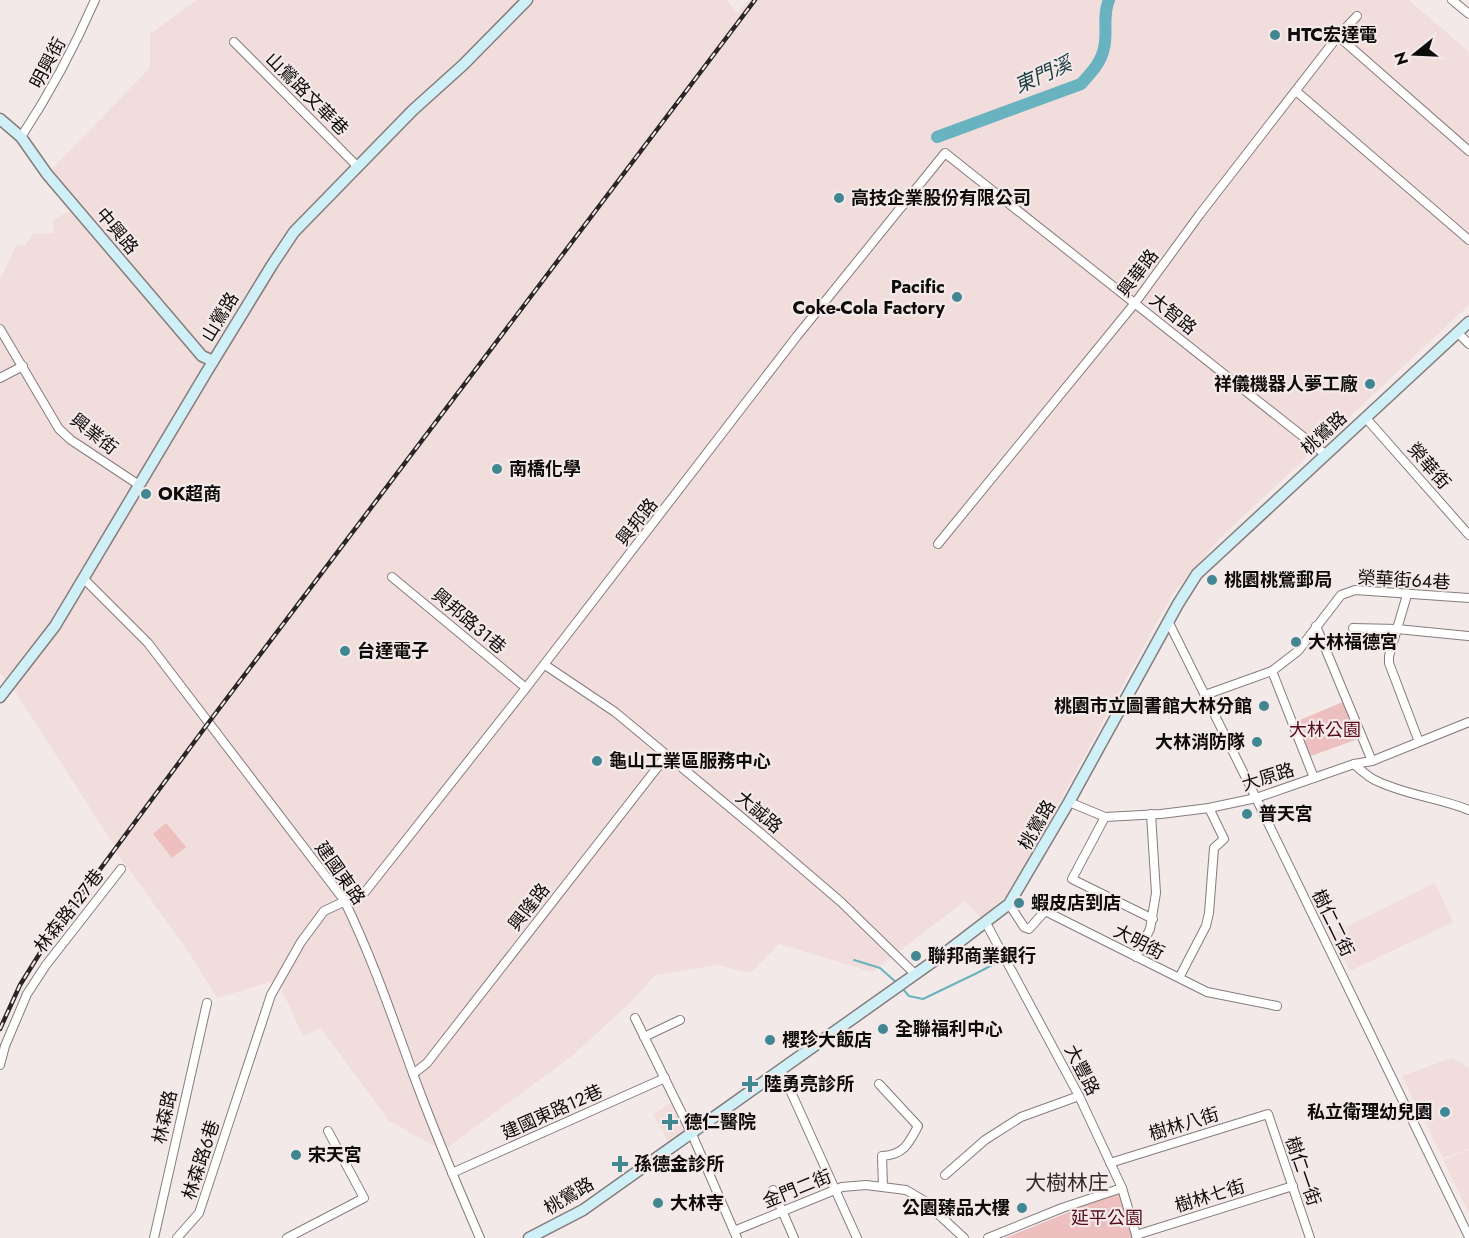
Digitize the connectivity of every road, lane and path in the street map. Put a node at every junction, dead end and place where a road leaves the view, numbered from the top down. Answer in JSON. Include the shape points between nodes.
{"nodes":[{"id":1,"x":95,"y":0,"type":"edge"},
{"id":2,"x":526,"y":0,"type":"edge"},
{"id":3,"x":1452,"y":0,"type":"edge"},
{"id":4,"x":1469,"y":14,"type":"edge"},
{"id":5,"x":1357,"y":16,"type":"dead end"},
{"id":6,"x":1338,"y":36,"type":"junction"},
{"id":7,"x":234,"y":42,"type":"dead end"},
{"id":8,"x":1296,"y":91,"type":"junction"},
{"id":9,"x":0,"y":120,"type":"edge"},
{"id":10,"x":21,"y":136,"type":"junction"},
{"id":11,"x":1469,"y":151,"type":"edge"},
{"id":12,"x":945,"y":153,"type":"joint"},
{"id":13,"x":358,"y":167,"type":"junction"},
{"id":14,"x":1469,"y":240,"type":"edge"},
{"id":15,"x":1134,"y":303,"type":"junction"},
{"id":16,"x":1469,"y":322,"type":"edge"},
{"id":17,"x":0,"y":329,"type":"edge"},
{"id":18,"x":1458,"y":333,"type":"junction"},
{"id":19,"x":1469,"y":344,"type":"edge"},
{"id":20,"x":213,"y":361,"type":"junction"},
{"id":21,"x":23,"y":366,"type":"junction"},
{"id":22,"x":0,"y":378,"type":"edge"},
{"id":23,"x":1365,"y":417,"type":"junction"},
{"id":24,"x":1325,"y":454,"type":"junction"},
{"id":25,"x":139,"y":485,"type":"junction"},
{"id":26,"x":1469,"y":535,"type":"edge"},
{"id":27,"x":938,"y":544,"type":"dead end"},
{"id":28,"x":392,"y":577,"type":"dead end"},
{"id":29,"x":84,"y":579,"type":"junction"},
{"id":30,"x":1407,"y":596,"type":"junction"},
{"id":31,"x":1469,"y":598,"type":"edge"},
{"id":32,"x":1168,"y":623,"type":"junction"},
{"id":33,"x":1316,"y":626,"type":"junction"},
{"id":34,"x":1353,"y":628,"type":"dead end"},
{"id":35,"x":1397,"y":629,"type":"junction"},
{"id":36,"x":1468,"y":636,"type":"edge"},
{"id":37,"x":544,"y":665,"type":"junction"},
{"id":38,"x":1272,"y":671,"type":"junction"},
{"id":39,"x":526,"y":688,"type":"junction"},
{"id":40,"x":1205,"y":696,"type":"junction"},
{"id":41,"x":0,"y":697,"type":"edge"},
{"id":42,"x":1469,"y":722,"type":"edge"},
{"id":43,"x":1419,"y":741,"type":"junction"},
{"id":44,"x":667,"y":755,"type":"junction"},
{"id":45,"x":1372,"y":761,"type":"junction"},
{"id":46,"x":1354,"y":765,"type":"junction"},
{"id":47,"x":1314,"y":778,"type":"junction"},
{"id":48,"x":1256,"y":798,"type":"junction"},
{"id":49,"x":1069,"y":802,"type":"junction"},
{"id":50,"x":1209,"y":808,"type":"junction"},
{"id":51,"x":1469,"y":810,"type":"edge"},
{"id":52,"x":1151,"y":814,"type":"junction"},
{"id":53,"x":1105,"y":817,"type":"junction"},
{"id":54,"x":121,"y":869,"type":"dead end"},
{"id":55,"x":344,"y":900,"type":"junction"},
{"id":56,"x":1009,"y":904,"type":"junction"},
{"id":57,"x":1153,"y":919,"type":"junction"},
{"id":58,"x":986,"y":923,"type":"junction"},
{"id":59,"x":1136,"y":957,"type":"junction"},
{"id":60,"x":915,"y":974,"type":"junction"},
{"id":61,"x":1180,"y":976,"type":"junction"},
{"id":62,"x":207,"y":1003,"type":"dead end"},
{"id":63,"x":1277,"y":1006,"type":"dead end"},
{"id":64,"x":635,"y":1018,"type":"dead end"},
{"id":65,"x":680,"y":1020,"type":"dead end"},
{"id":66,"x":644,"y":1037,"type":"junction"},
{"id":67,"x":0,"y":1065,"type":"edge"},
{"id":68,"x":781,"y":1070,"type":"junction"},
{"id":69,"x":413,"y":1074,"type":"junction"},
{"id":70,"x":665,"y":1078,"type":"junction"},
{"id":71,"x":879,"y":1084,"type":"dead end"},
{"id":72,"x":1079,"y":1096,"type":"junction"},
{"id":73,"x":1268,"y":1114,"type":"joint"},
{"id":74,"x":328,"y":1131,"type":"dead end"},
{"id":75,"x":691,"y":1131,"type":"junction"},
{"id":76,"x":1110,"y":1163,"type":"junction"},
{"id":77,"x":452,"y":1173,"type":"junction"},
{"id":78,"x":945,"y":1175,"type":"dead end"},
{"id":79,"x":1293,"y":1186,"type":"junction"},
{"id":80,"x":884,"y":1187,"type":"junction"},
{"id":81,"x":1122,"y":1188,"type":"junction"},
{"id":82,"x":773,"y":1190,"type":"dead end"},
{"id":83,"x":835,"y":1190,"type":"junction"},
{"id":84,"x":782,"y":1211,"type":"junction"},
{"id":85,"x":735,"y":1234,"type":"edge"},
{"id":86,"x":1137,"y":1236,"type":"edge"},
{"id":87,"x":1469,"y":1237,"type":"edge"},
{"id":88,"x":154,"y":1238,"type":"edge"},
{"id":89,"x":177,"y":1238,"type":"edge"},
{"id":90,"x":287,"y":1238,"type":"edge"},
{"id":91,"x":480,"y":1238,"type":"edge"},
{"id":92,"x":529,"y":1238,"type":"edge"},
{"id":93,"x":794,"y":1238,"type":"edge"},
{"id":94,"x":857,"y":1238,"type":"edge"},
{"id":95,"x":963,"y":1238,"type":"edge"},
{"id":96,"x":988,"y":1238,"type":"edge"},
{"id":97,"x":1310,"y":1238,"type":"edge"}],
"edges":[{"from":1,"to":10,"type":"street","name":"明興街","via":[[75,46]]},
{"from":2,"to":13,"type":"main road","name":"山鶯路"},
{"from":3,"to":4,"type":"street"},
{"from":5,"to":6,"type":"street","name":"興華路"},
{"from":6,"to":8,"type":"street","name":"興華路"},
{"from":6,"to":11,"type":"street"},
{"from":7,"to":13,"type":"street","name":"山鶯路文華巷"},
{"from":8,"to":14,"type":"street"},
{"from":8,"to":15,"type":"street","name":"興華路"},
{"from":9,"to":10,"type":"main road","name":"中興路"},
{"from":10,"to":20,"type":"main road","name":"中興路","via":[[47,174],[171,320],[202,356]]},
{"from":12,"to":15,"type":"street","name":"大智路"},
{"from":12,"to":37,"type":"street","name":"興邦路"},
{"from":13,"to":20,"type":"main road","name":"山鶯路","via":[[294,232]]},
{"from":15,"to":24,"type":"street","name":"大智路"},
{"from":15,"to":27,"type":"street","name":"興華路"},
{"from":16,"to":18,"type":"main road","name":"桃鶯路"},
{"from":17,"to":21,"type":"street","name":"興業街"},
{"from":18,"to":19,"type":"street"},
{"from":18,"to":23,"type":"main road","name":"桃鶯路"},
{"from":20,"to":25,"type":"main road","name":"山鶯路"},
{"from":21,"to":22,"type":"street"},
{"from":21,"to":25,"type":"street","name":"興業街","via":[[59,429]]},
{"from":23,"to":24,"type":"main road","name":"桃鶯路"},
{"from":23,"to":26,"type":"street","name":"榮華街"},
{"from":24,"to":32,"type":"main road","name":"桃鶯路","via":[[1197,574]]},
{"from":25,"to":29,"type":"main road","name":"山鶯路"},
{"from":28,"to":39,"type":"street","name":"興邦路31巷"},
{"from":29,"to":41,"type":"main road","name":"山鶯路","via":[[55,626]]},
{"from":29,"to":55,"type":"street","name":"建國東路","via":[[148,643]]},
{"from":30,"to":31,"type":"street","name":"榮華街64巷"},
{"from":30,"to":33,"type":"street","name":"榮華街64巷","via":[[1354,590],[1341,595]]},
{"from":30,"to":35,"type":"street"},
{"from":32,"to":40,"type":"street","name":"樹仁二街"},
{"from":32,"to":49,"type":"main road","name":"桃鶯路"},
{"from":33,"to":38,"type":"street","name":"榮華街64巷","via":[[1298,651]]},
{"from":33,"to":45,"type":"street"},
{"from":34,"to":35,"type":"street"},
{"from":35,"to":36,"type":"street"},
{"from":35,"to":43,"type":"street","via":[[1389,663]]},
{"from":37,"to":39,"type":"street","name":"興邦路"},
{"from":37,"to":44,"type":"street","name":"大誠路","via":[[615,712]]},
{"from":38,"to":40,"type":"street","name":"榮華街64巷"},
{"from":38,"to":47,"type":"street"},
{"from":39,"to":55,"type":"street","name":"興邦路","via":[[364,892]]},
{"from":40,"to":48,"type":"street","name":"樹仁二街"},
{"from":42,"to":43,"type":"street","name":"大原路"},
{"from":43,"to":45,"type":"street","name":"大原路"},
{"from":44,"to":60,"type":"street","name":"大誠路","via":[[841,902]]},
{"from":44,"to":69,"type":"street","name":"興隆路","via":[[427,1063]]},
{"from":45,"to":46,"type":"street","name":"大原路"},
{"from":46,"to":47,"type":"street","name":"大原路"},
{"from":46,"to":51,"type":"street","via":[[1376,781]]},
{"from":47,"to":48,"type":"street","name":"大原路"},
{"from":48,"to":50,"type":"street","name":"大原路"},
{"from":48,"to":87,"type":"street","name":"樹仁二街"},
{"from":49,"to":53,"type":"street","name":"大原路"},
{"from":49,"to":56,"type":"main road","name":"桃鶯路"},
{"from":50,"to":52,"type":"street","name":"大原路"},
{"from":50,"to":61,"type":"street","via":[[1224,839],[1214,848],[1206,926]]},
{"from":52,"to":53,"type":"street","name":"大原路"},
{"from":52,"to":57,"type":"street","via":[[1156,893]]},
{"from":53,"to":57,"type":"street","via":[[1072,879]]},
{"from":54,"to":67,"type":"street","name":"林森路127巷","via":[[27,994]]},
{"from":55,"to":69,"type":"street","name":"建國東路","via":[[365,942]]},
{"from":55,"to":89,"type":"street","name":"林森路6巷","via":[[324,911],[271,995],[199,1214]]},
{"from":56,"to":58,"type":"main road","name":"桃鶯路"},
{"from":56,"to":59,"type":"street","name":"大明街","via":[[1024,927],[1029,929],[1045,911]]},
{"from":57,"to":59,"type":"street"},
{"from":58,"to":60,"type":"main road","name":"桃鶯路"},
{"from":58,"to":72,"type":"street","name":"大豐路"},
{"from":59,"to":61,"type":"street","name":"大明街"},
{"from":60,"to":68,"type":"main road","name":"桃鶯路"},
{"from":61,"to":63,"type":"street","name":"大明街","via":[[1207,992]]},
{"from":62,"to":88,"type":"street","name":"林森路"},
{"from":64,"to":66,"type":"street"},
{"from":65,"to":66,"type":"street"},
{"from":66,"to":70,"type":"street"},
{"from":68,"to":75,"type":"main road","name":"桃鶯路"},
{"from":68,"to":83,"type":"street"},
{"from":69,"to":77,"type":"street","name":"建國東路"},
{"from":70,"to":75,"type":"street"},
{"from":70,"to":77,"type":"street","name":"建國東路12巷"},
{"from":71,"to":80,"type":"street","via":[[918,1126],[897,1154],[882,1156]]},
{"from":72,"to":76,"type":"street","name":"大豐路"},
{"from":72,"to":78,"type":"street","via":[[1021,1117],[984,1140]]},
{"from":73,"to":76,"type":"street","name":"樹林八街"},
{"from":73,"to":79,"type":"street","name":"樹仁一街"},
{"from":74,"to":90,"type":"street","via":[[364,1198]]},
{"from":75,"to":85,"type":"street"},
{"from":75,"to":92,"type":"main road","name":"桃鶯路","via":[[582,1210]]},
{"from":76,"to":81,"type":"street","name":"大豐路"},
{"from":77,"to":91,"type":"street","name":"建國東路"},
{"from":79,"to":86,"type":"street","name":"樹林七街"},
{"from":79,"to":97,"type":"street","name":"樹仁一街"},
{"from":80,"to":83,"type":"street","name":"金門二街","via":[[842,1186]]},
{"from":80,"to":95,"type":"street","name":"金門二街","via":[[906,1190],[923,1200]]},
{"from":81,"to":86,"type":"street","name":"大豐路"},
{"from":81,"to":96,"type":"street"},
{"from":82,"to":84,"type":"street"},
{"from":83,"to":84,"type":"street","name":"金門二街"},
{"from":83,"to":94,"type":"street"},
{"from":84,"to":85,"type":"street","name":"金門二街"},
{"from":84,"to":93,"type":"street"}]}
